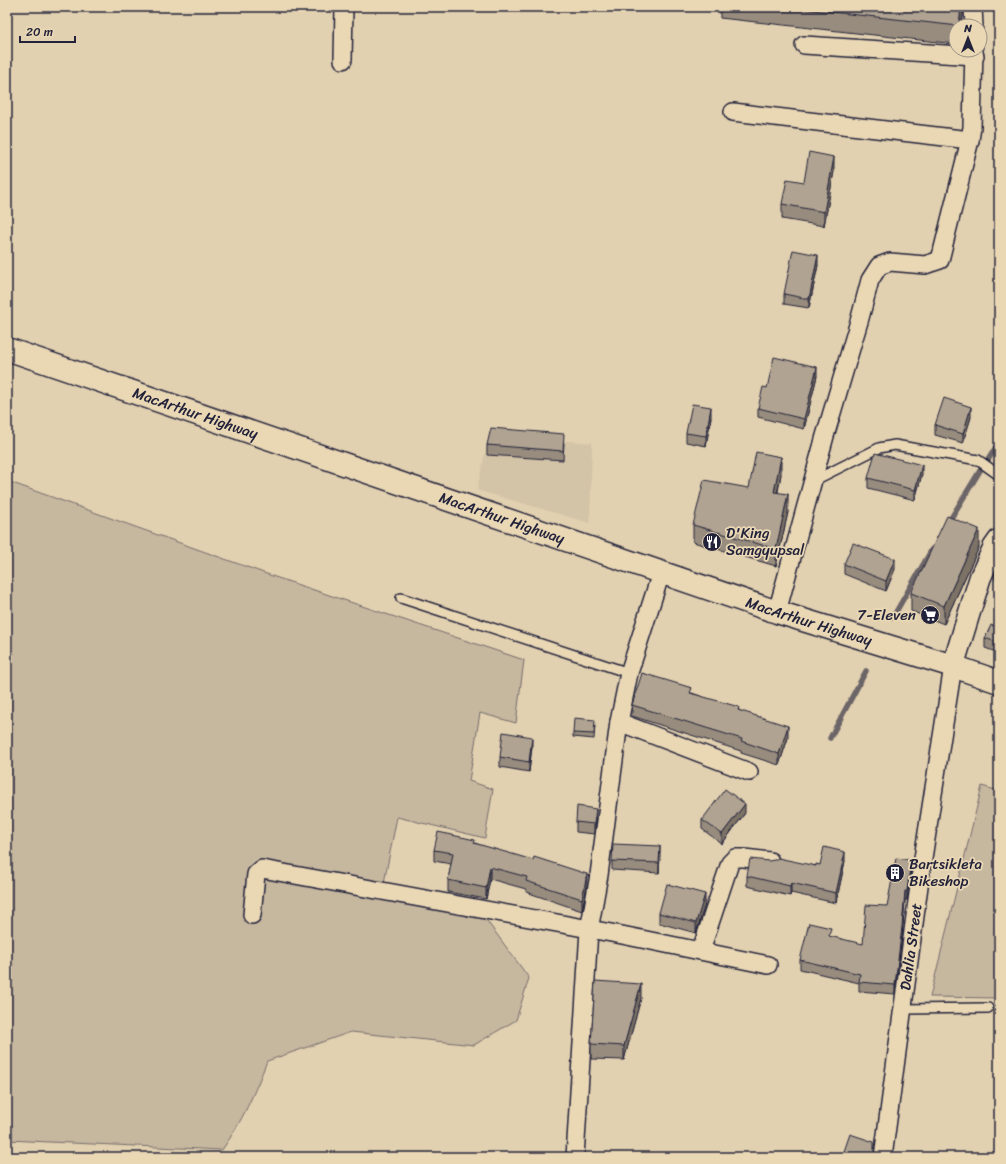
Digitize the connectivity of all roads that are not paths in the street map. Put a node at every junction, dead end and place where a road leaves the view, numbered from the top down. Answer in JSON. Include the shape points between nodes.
{"nodes":[{"id":1,"x":344,"y":7,"type":"edge"},
{"id":2,"x":973,"y":7,"type":"edge"},
{"id":3,"x":974,"y":18,"type":"edge"},
{"id":4,"x":804,"y":46,"type":"dead end"},
{"id":5,"x":948,"y":52,"type":"edge"},
{"id":6,"x":974,"y":58,"type":"edge"},
{"id":7,"x":343,"y":60,"type":"dead end"},
{"id":8,"x":733,"y":112,"type":"dead end"},
{"id":9,"x":970,"y":140,"type":"junction"},
{"id":10,"x":7,"y":349,"type":"edge"},
{"id":11,"x":999,"y":475,"type":"edge"},
{"id":12,"x":813,"y":481,"type":"junction"},
{"id":13,"x":999,"y":540,"type":"edge"},
{"id":14,"x":661,"y":573,"type":"junction"},
{"id":15,"x":400,"y":598,"type":"dead end"},
{"id":16,"x":777,"y":612,"type":"junction"},
{"id":17,"x":953,"y":666,"type":"junction"},
{"id":18,"x":629,"y":673,"type":"junction"},
{"id":19,"x":999,"y":682,"type":"edge"},
{"id":20,"x":619,"y":722,"type":"junction"},
{"id":21,"x":749,"y":772,"type":"dead end"},
{"id":22,"x":770,"y":861,"type":"edge"},
{"id":23,"x":252,"y":915,"type":"dead end"},
{"id":24,"x":589,"y":930,"type":"junction"},
{"id":25,"x":701,"y":950,"type":"junction"},
{"id":26,"x":768,"y":965,"type":"dead end"},
{"id":27,"x":988,"y":1008,"type":"dead end"},
{"id":28,"x":904,"y":1009,"type":"junction"},
{"id":29,"x":575,"y":1157,"type":"edge"},
{"id":30,"x":884,"y":1157,"type":"edge"}],
"edges":[{"from":1,"to":7,"type":"street"},
{"from":2,"to":3,"type":"street"},
{"from":4,"to":5,"type":"street"},
{"from":6,"to":9,"type":"street"},
{"from":8,"to":9,"type":"street"},
{"from":9,"to":12,"type":"street","via":[[940,260],[925,265],[890,262],[879,266],[870,280]]},
{"from":10,"to":14,"type":"highway","name":"MacArthur Highway"},
{"from":11,"to":12,"type":"lane","via":[[978,460],[894,445],[879,448]]},
{"from":12,"to":16,"type":"street"},
{"from":13,"to":17,"type":"street","via":[[980,578]]},
{"from":14,"to":16,"type":"highway","name":"MacArthur Highway"},
{"from":14,"to":18,"type":"street"},
{"from":15,"to":18,"type":"lane"},
{"from":16,"to":17,"type":"highway","name":"MacArthur Highway"},
{"from":17,"to":19,"type":"highway","name":"MacArthur Highway"},
{"from":17,"to":28,"type":"street","name":"Dahlia Street","via":[[921,871]]},
{"from":18,"to":20,"type":"street"},
{"from":20,"to":21,"type":"street"},
{"from":20,"to":24,"type":"street","via":[[599,875]]},
{"from":22,"to":25,"type":"street","via":[[735,858],[730,863]]},
{"from":23,"to":24,"type":"street","via":[[256,874],[262,869]]},
{"from":24,"to":25,"type":"street"},
{"from":24,"to":29,"type":"street"},
{"from":25,"to":26,"type":"street"},
{"from":27,"to":28,"type":"lane"},
{"from":28,"to":30,"type":"street","name":"Dahlia Street"}]}
